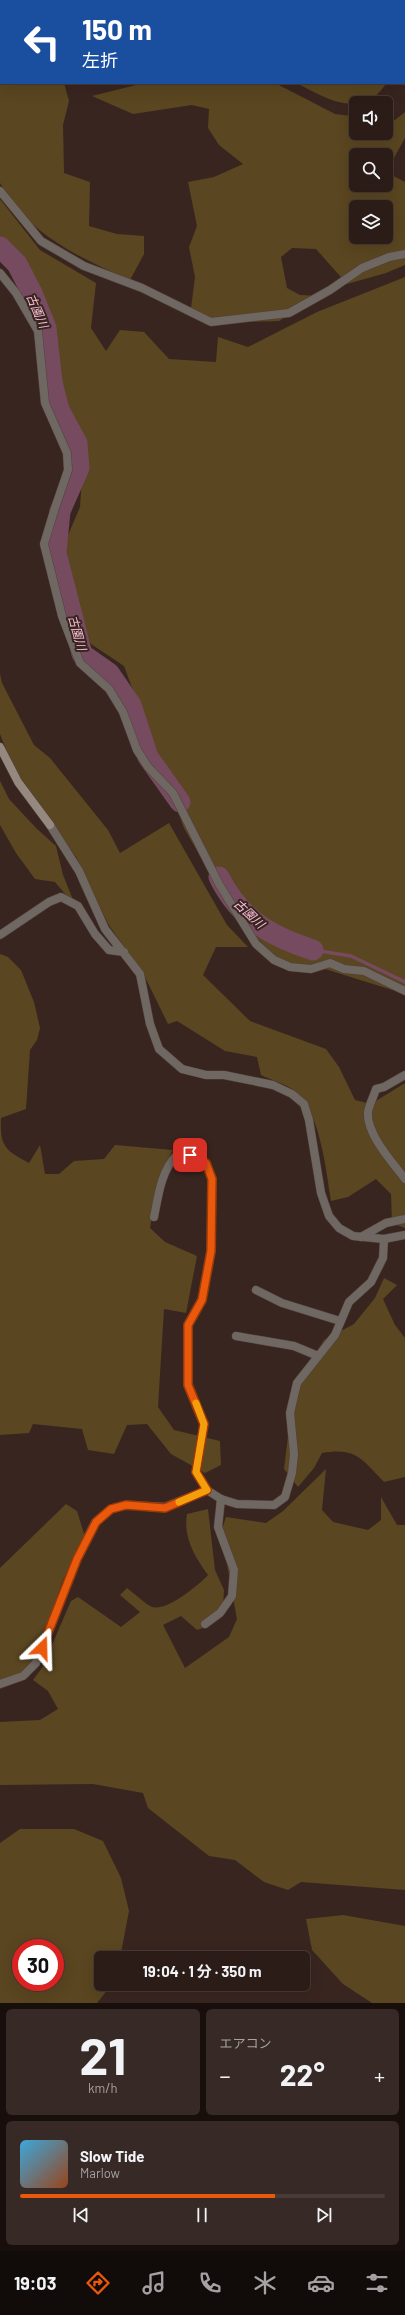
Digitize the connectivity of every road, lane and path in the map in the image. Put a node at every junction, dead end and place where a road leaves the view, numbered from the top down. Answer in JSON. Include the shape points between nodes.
{"nodes":[{"id":1,"x":0,"y":190,"type":"edge"},
{"id":2,"x":405,"y":254,"type":"edge"},
{"id":3,"x":0,"y":274,"type":"edge"},
{"id":4,"x":0,"y":747,"type":"edge"},
{"id":5,"x":0,"y":935,"type":"edge"},
{"id":6,"x":124,"y":952,"type":"junction"},
{"id":7,"x":405,"y":991,"type":"edge"},
{"id":8,"x":405,"y":1075,"type":"edge"},
{"id":9,"x":405,"y":1180,"type":"edge"},
{"id":10,"x":154,"y":1217,"type":"dead end"},
{"id":11,"x":405,"y":1219,"type":"edge"},
{"id":12,"x":405,"y":1235,"type":"edge"},
{"id":13,"x":360,"y":1237,"type":"junction"},
{"id":14,"x":384,"y":1239,"type":"junction"},
{"id":15,"x":256,"y":1290,"type":"dead end"},
{"id":16,"x":340,"y":1321,"type":"junction"},
{"id":17,"x":236,"y":1336,"type":"dead end"},
{"id":18,"x":318,"y":1356,"type":"junction"},
{"id":19,"x":207,"y":1490,"type":"junction"},
{"id":20,"x":221,"y":1499,"type":"junction"},
{"id":21,"x":205,"y":1624,"type":"dead end"},
{"id":22,"x":0,"y":1684,"type":"edge"}],
"edges":[{"from":1,"to":2,"type":"street","via":[[41,241],[84,266],[142,288],[211,322],[290,313],[362,268],[389,257]]},
{"from":3,"to":7,"type":"street","via":[[16,293],[38,331],[45,403],[67,453],[68,470],[44,544],[62,616],[80,663],[109,689],[123,712],[137,750],[148,767],[173,793],[219,884],[256,944],[274,960],[290,967],[310,969],[330,964],[344,969],[364,971]]},
{"from":4,"to":6,"type":"street","via":[[18,782],[50,825],[79,871],[105,929]]},
{"from":5,"to":6,"type":"street","via":[[49,902],[62,897],[78,906],[95,934],[109,950]]},
{"from":6,"to":13,"type":"street","via":[[140,974],[150,1024],[159,1049],[182,1069],[274,1085],[292,1094],[304,1104],[321,1193],[329,1216],[339,1228]]},
{"from":8,"to":9,"type":"street","via":[[376,1089],[368,1112],[368,1123],[373,1134]]},
{"from":10,"to":19,"type":"street","via":[[158,1192],[171,1161],[176,1156],[190,1155],[206,1163],[212,1179],[211,1251],[202,1300],[188,1325],[188,1385],[204,1424],[196,1472]]},
{"from":11,"to":13,"type":"street","via":[[386,1223]]},
{"from":12,"to":14,"type":"street"},
{"from":13,"to":14,"type":"street"},
{"from":14,"to":16,"type":"street","via":[[383,1258],[371,1282],[349,1302]]},
{"from":15,"to":16,"type":"street","via":[[282,1302]]},
{"from":16,"to":18,"type":"street","via":[[335,1335]]},
{"from":17,"to":18,"type":"street","via":[[294,1346]]},
{"from":18,"to":20,"type":"street","via":[[297,1383],[292,1396],[290,1413],[294,1454],[285,1497],[274,1505],[259,1506],[237,1504]]},
{"from":19,"to":20,"type":"street"},
{"from":19,"to":22,"type":"street","via":[[165,1508],[126,1505],[111,1509],[96,1522],[77,1559],[36,1663],[23,1676]]},
{"from":20,"to":21,"type":"street","via":[[218,1527],[234,1570],[232,1596],[220,1613]]}]}
